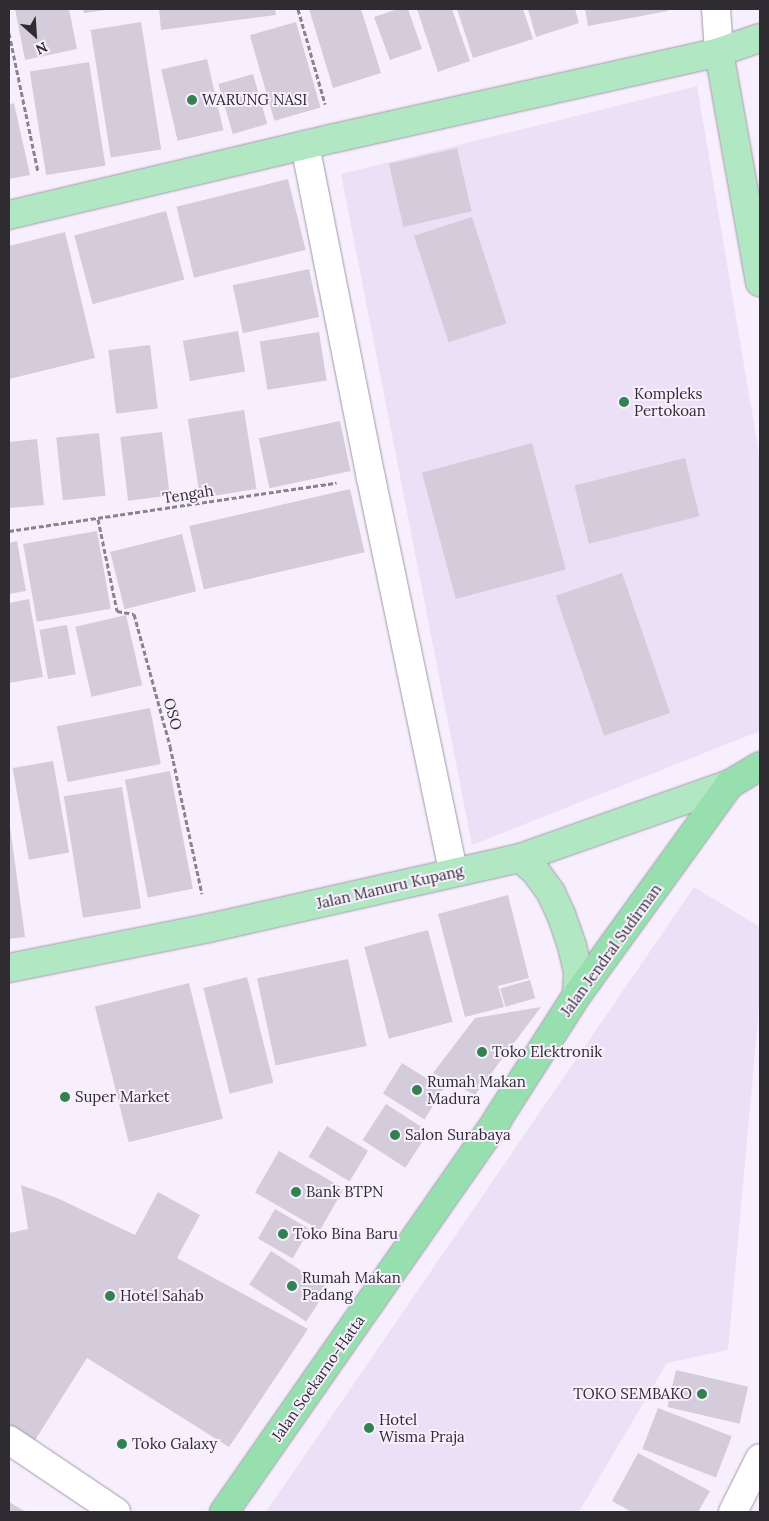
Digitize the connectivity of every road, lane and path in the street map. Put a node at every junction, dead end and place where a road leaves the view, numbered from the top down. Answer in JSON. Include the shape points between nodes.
{"nodes":[{"id":1,"x":298,"y":9,"type":"edge"},
{"id":2,"x":716,"y":9,"type":"edge"},
{"id":3,"x":9,"y":33,"type":"edge"},
{"id":4,"x":760,"y":38,"type":"edge"},
{"id":5,"x":719,"y":52,"type":"junction"},
{"id":6,"x":335,"y":138,"type":"junction"},
{"id":7,"x":305,"y":145,"type":"junction"},
{"id":8,"x":45,"y":205,"type":"junction"},
{"id":9,"x":9,"y":215,"type":"edge"},
{"id":10,"x":760,"y":282,"type":"edge"},
{"id":11,"x":371,"y":478,"type":"junction"},
{"id":12,"x":98,"y":519,"type":"junction"},
{"id":13,"x":9,"y":531,"type":"edge"},
{"id":14,"x":760,"y":766,"type":"edge"},
{"id":15,"x":730,"y":784,"type":"junction"},
{"id":16,"x":520,"y":858,"type":"junction"},
{"id":17,"x":453,"y":872,"type":"junction"},
{"id":18,"x":209,"y":928,"type":"junction"},
{"id":19,"x":9,"y":968,"type":"edge"},
{"id":20,"x":577,"y":995,"type":"junction"},
{"id":21,"x":497,"y":1120,"type":"joint"},
{"id":22,"x":9,"y":1440,"type":"edge"},
{"id":23,"x":760,"y":1458,"type":"edge"},
{"id":24,"x":116,"y":1512,"type":"edge"},
{"id":25,"x":224,"y":1512,"type":"edge"},
{"id":26,"x":734,"y":1512,"type":"edge"}],
"edges":[{"from":1,"to":6,"type":"path"},
{"from":2,"to":5,"type":"street"},
{"from":3,"to":8,"type":"path"},
{"from":4,"to":5,"type":"main road"},
{"from":5,"to":6,"type":"main road"},
{"from":5,"to":10,"type":"main road"},
{"from":6,"to":7,"type":"main road"},
{"from":7,"to":8,"type":"main road"},
{"from":7,"to":11,"type":"street"},
{"from":8,"to":9,"type":"main road"},
{"from":11,"to":12,"type":"path","name":"Tengah"},
{"from":11,"to":17,"type":"street"},
{"from":12,"to":13,"type":"path","name":"Tengah"},
{"from":12,"to":18,"type":"path","name":"OSO","via":[[117,611],[134,614],[137,624],[170,746]]},
{"from":14,"to":15,"type":"highway","name":"Jalan Manuru Kupang"},
{"from":15,"to":16,"type":"main road","name":"Jalan Manuru Kupang"},
{"from":15,"to":20,"type":"highway","name":"Jalan Jendral Sudirman"},
{"from":16,"to":17,"type":"main road","name":"Jalan Manuru Kupang"},
{"from":16,"to":20,"type":"main road","via":[[536,872],[561,914],[578,973]]},
{"from":17,"to":18,"type":"main road","name":"Jalan Manuru Kupang"},
{"from":18,"to":19,"type":"main road","name":"Jalan Manuru Kupang"},
{"from":20,"to":21,"type":"highway","name":"Jalan Jendral Sudirman"},
{"from":21,"to":25,"type":"highway","name":"Jalan Soekarno-Hatta"},
{"from":22,"to":24,"type":"street"},
{"from":23,"to":26,"type":"street"}]}
